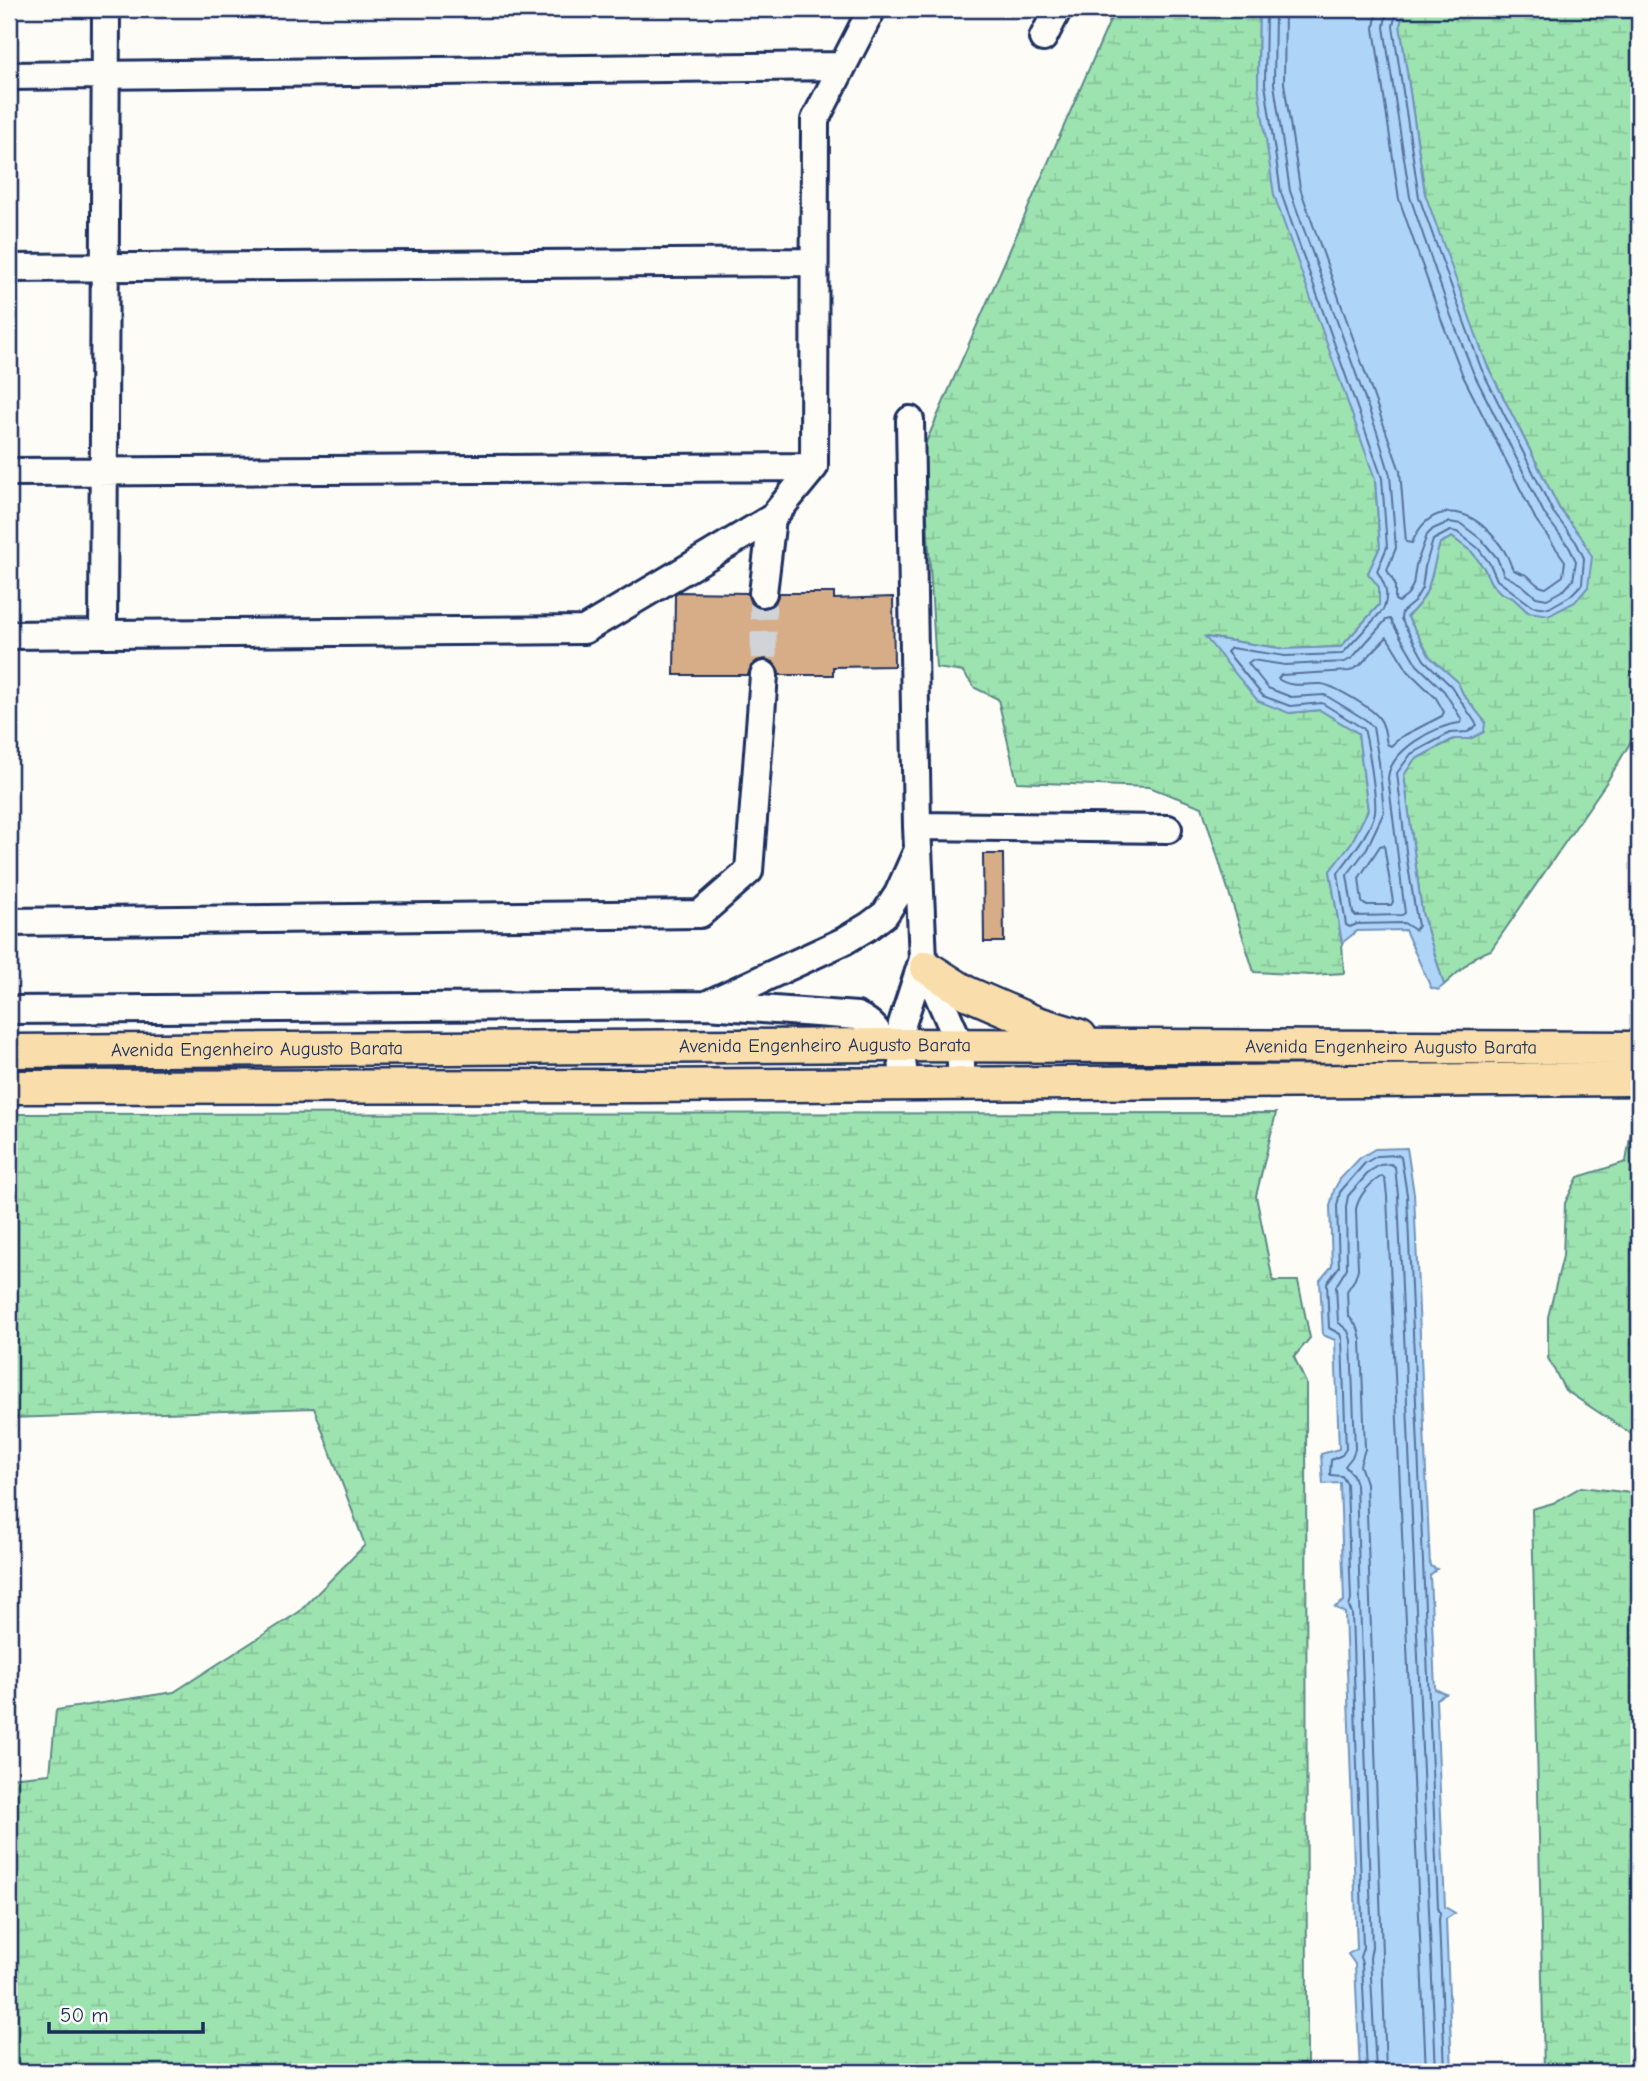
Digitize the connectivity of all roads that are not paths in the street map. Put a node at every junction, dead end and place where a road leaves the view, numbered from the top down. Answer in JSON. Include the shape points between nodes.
{"nodes":[{"id":1,"x":106,"y":9,"type":"edge"},
{"id":2,"x":872,"y":9,"type":"edge"},
{"id":3,"x":1058,"y":9,"type":"edge"},
{"id":4,"x":1043,"y":38,"type":"dead end"},
{"id":5,"x":842,"y":66,"type":"junction"},
{"id":6,"x":106,"y":75,"type":"junction"},
{"id":7,"x":9,"y":76,"type":"edge"},
{"id":8,"x":814,"y":262,"type":"junction"},
{"id":9,"x":9,"y":268,"type":"edge"},
{"id":10,"x":105,"y":268,"type":"junction"},
{"id":11,"x":910,"y":420,"type":"dead end"},
{"id":12,"x":814,"y":467,"type":"junction"},
{"id":13,"x":9,"y":472,"type":"edge"},
{"id":14,"x":103,"y":472,"type":"junction"},
{"id":15,"x":772,"y":518,"type":"junction"},
{"id":16,"x":763,"y":593,"type":"tunnel mouth"},
{"id":17,"x":103,"y":634,"type":"junction"},
{"id":18,"x":9,"y":635,"type":"edge"},
{"id":19,"x":764,"y":674,"type":"tunnel mouth"},
{"id":20,"x":1168,"y":829,"type":"dead end"},
{"id":21,"x":918,"y":838,"type":"junction"},
{"id":22,"x":9,"y":922,"type":"edge"},
{"id":23,"x":924,"y":963,"type":"junction"},
{"id":24,"x":707,"y":1005,"type":"junction"},
{"id":25,"x":9,"y":1010,"type":"edge"},
{"id":26,"x":892,"y":1045,"type":"junction"},
{"id":27,"x":960,"y":1045,"type":"junction"},
{"id":28,"x":1121,"y":1047,"type":"junction"},
{"id":29,"x":1639,"y":1048,"type":"edge"},
{"id":30,"x":9,"y":1051,"type":"edge"},
{"id":31,"x":1639,"y":1079,"type":"edge"},
{"id":32,"x":905,"y":1084,"type":"junction"},
{"id":33,"x":962,"y":1084,"type":"junction"},
{"id":34,"x":9,"y":1087,"type":"edge"}],
"edges":[{"from":1,"to":6,"type":"lane"},
{"from":2,"to":5,"type":"lane"},
{"from":3,"to":4,"type":"lane"},
{"from":5,"to":6,"type":"lane"},
{"from":5,"to":8,"type":"lane","via":[[816,120]]},
{"from":6,"to":7,"type":"lane"},
{"from":6,"to":10,"type":"lane"},
{"from":8,"to":10,"type":"lane"},
{"from":8,"to":12,"type":"lane"},
{"from":9,"to":10,"type":"lane"},
{"from":10,"to":14,"type":"lane"},
{"from":11,"to":21,"type":"lane"},
{"from":12,"to":14,"type":"lane"},
{"from":12,"to":15,"type":"lane"},
{"from":13,"to":14,"type":"lane"},
{"from":14,"to":17,"type":"lane"},
{"from":15,"to":16,"type":"lane"},
{"from":15,"to":17,"type":"lane","via":[[584,630]]},
{"from":17,"to":18,"type":"lane"},
{"from":19,"to":22,"type":"lane","via":[[749,871],[700,914]]},
{"from":20,"to":21,"type":"lane"},
{"from":21,"to":23,"type":"lane"},
{"from":21,"to":24,"type":"lane","via":[[898,894],[885,914],[844,941]]},
{"from":23,"to":26,"type":"lane"},
{"from":23,"to":27,"type":"lane"},
{"from":23,"to":28,"type":"main road","via":[[967,993],[1034,1023]]},
{"from":24,"to":25,"type":"lane"},
{"from":24,"to":26,"type":"lane","via":[[857,1016],[870,1022]]},
{"from":26,"to":27,"type":"main road","name":"Avenida Engenheiro Augusto Barata"},
{"from":26,"to":30,"type":"main road","name":"Avenida Engenheiro Augusto Barata"},
{"from":26,"to":32,"type":"lane"},
{"from":27,"to":28,"type":"main road","name":"Avenida Engenheiro Augusto Barata"},
{"from":27,"to":33,"type":"lane"},
{"from":28,"to":29,"type":"main road","name":"Avenida Engenheiro Augusto Barata"},
{"from":31,"to":33,"type":"main road","name":"Avenida Engenheiro Augusto Barata"},
{"from":32,"to":33,"type":"main road","name":"Avenida Engenheiro Augusto Barata"},
{"from":32,"to":34,"type":"main road","name":"Avenida Engenheiro Augusto Barata"}]}
